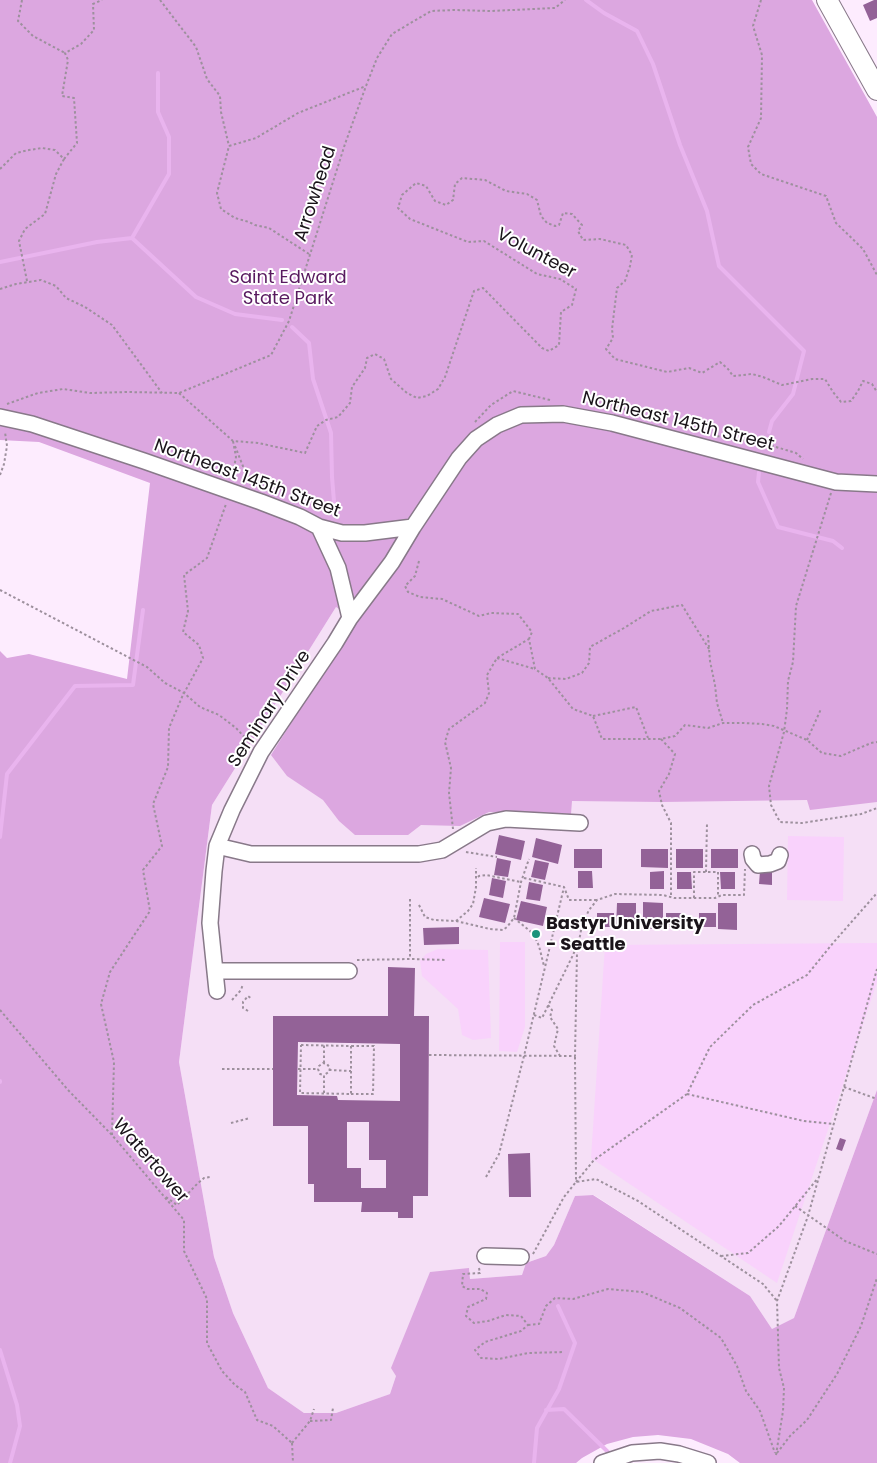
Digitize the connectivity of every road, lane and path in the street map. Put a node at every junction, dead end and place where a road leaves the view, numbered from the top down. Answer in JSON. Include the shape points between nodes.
{"nodes":[{"id":1,"x":22,"y":0,"type":"edge"},
{"id":2,"x":102,"y":0,"type":"edge"},
{"id":3,"x":160,"y":0,"type":"edge"},
{"id":4,"x":565,"y":0,"type":"edge"},
{"id":5,"x":761,"y":0,"type":"edge"},
{"id":6,"x":827,"y":0,"type":"edge"},
{"id":7,"x":66,"y":53,"type":"junction"},
{"id":8,"x":875,"y":81,"type":"edge"},
{"id":9,"x":366,"y":86,"type":"junction"},
{"id":10,"x":229,"y":148,"type":"junction"},
{"id":11,"x":64,"y":159,"type":"junction"},
{"id":12,"x":0,"y":168,"type":"edge"},
{"id":13,"x":310,"y":255,"type":"junction"},
{"id":14,"x":877,"y":275,"type":"edge"},
{"id":15,"x":28,"y":282,"type":"junction"},
{"id":16,"x":0,"y":289,"type":"edge"},
{"id":17,"x":877,"y":392,"type":"edge"},
{"id":18,"x":162,"y":393,"type":"junction"},
{"id":19,"x":178,"y":393,"type":"junction"},
{"id":20,"x":555,"y":402,"type":"dead end"},
{"id":21,"x":591,"y":406,"type":"dead end"},
{"id":22,"x":0,"y":407,"type":"edge"},
{"id":23,"x":656,"y":420,"type":"dead end"},
{"id":24,"x":2,"y":422,"type":"edge"},
{"id":25,"x":471,"y":427,"type":"dead end"},
{"id":26,"x":709,"y":435,"type":"dead end"},
{"id":27,"x":233,"y":442,"type":"junction"},
{"id":28,"x":807,"y":462,"type":"dead end"},
{"id":29,"x":0,"y":474,"type":"edge"},
{"id":30,"x":225,"y":475,"type":"dead end"},
{"id":31,"x":836,"y":482,"type":"junction"},
{"id":32,"x":234,"y":483,"type":"junction"},
{"id":33,"x":245,"y":484,"type":"dead end"},
{"id":34,"x":877,"y":484,"type":"edge"},
{"id":35,"x":319,"y":527,"type":"junction"},
{"id":36,"x":413,"y":527,"type":"junction"},
{"id":37,"x":419,"y":561,"type":"dead end"},
{"id":38,"x":0,"y":590,"type":"edge"},
{"id":39,"x":350,"y":618,"type":"junction"},
{"id":40,"x":708,"y":635,"type":"dead end"},
{"id":41,"x":529,"y":639,"type":"junction"},
{"id":42,"x":709,"y":649,"type":"junction"},
{"id":43,"x":497,"y":658,"type":"junction"},
{"id":44,"x":535,"y":669,"type":"junction"},
{"id":45,"x":548,"y":678,"type":"junction"},
{"id":46,"x":184,"y":693,"type":"junction"},
{"id":47,"x":821,"y":710,"type":"dead end"},
{"id":48,"x":592,"y":716,"type":"junction"},
{"id":49,"x":723,"y":723,"type":"junction"},
{"id":50,"x":784,"y":732,"type":"junction"},
{"id":51,"x":648,"y":738,"type":"junction"},
{"id":52,"x":661,"y":739,"type":"junction"},
{"id":53,"x":807,"y":740,"type":"junction"},
{"id":54,"x":877,"y":742,"type":"edge"},
{"id":55,"x":261,"y":752,"type":"junction"},
{"id":56,"x":877,"y":808,"type":"edge"},
{"id":57,"x":580,"y":823,"type":"dead end"},
{"id":58,"x":707,"y":823,"type":"dead end"},
{"id":59,"x":457,"y":842,"type":"junction"},
{"id":60,"x":217,"y":846,"type":"junction"},
{"id":61,"x":780,"y":855,"type":"dead end"},
{"id":62,"x":497,"y":857,"type":"dead end"},
{"id":63,"x":752,"y":857,"type":"joint"},
{"id":64,"x":529,"y":858,"type":"dead end"},
{"id":65,"x":476,"y":868,"type":"dead end"},
{"id":66,"x":706,"y":872,"type":"junction"},
{"id":67,"x":524,"y":878,"type":"junction"},
{"id":68,"x":477,"y":881,"type":"junction"},
{"id":69,"x":521,"y":882,"type":"junction"},
{"id":70,"x":564,"y":887,"type":"junction"},
{"id":71,"x":877,"y":893,"type":"edge"},
{"id":72,"x":671,"y":897,"type":"junction"},
{"id":73,"x":718,"y":897,"type":"junction"},
{"id":74,"x":694,"y":898,"type":"junction"},
{"id":75,"x":410,"y":899,"type":"dead end"},
{"id":76,"x":596,"y":900,"type":"junction"},
{"id":77,"x":419,"y":905,"type":"dead end"},
{"id":78,"x":514,"y":918,"type":"junction"},
{"id":79,"x":456,"y":921,"type":"junction"},
{"id":80,"x":579,"y":937,"type":"junction"},
{"id":81,"x":410,"y":959,"type":"junction"},
{"id":82,"x":447,"y":960,"type":"dead end"},
{"id":83,"x":364,"y":961,"type":"dead end"},
{"id":84,"x":545,"y":969,"type":"junction"},
{"id":85,"x":877,"y":969,"type":"edge"},
{"id":86,"x":216,"y":970,"type":"junction"},
{"id":87,"x":349,"y":970,"type":"dead end"},
{"id":88,"x":245,"y":980,"type":"dead end"},
{"id":89,"x":217,"y":991,"type":"dead end"},
{"id":90,"x":252,"y":999,"type":"dead end"},
{"id":91,"x":232,"y":1000,"type":"dead end"},
{"id":92,"x":548,"y":1005,"type":"junction"},
{"id":93,"x":0,"y":1010,"type":"edge"},
{"id":94,"x":248,"y":1011,"type":"dead end"},
{"id":95,"x":534,"y":1015,"type":"junction"},
{"id":96,"x":324,"y":1046,"type":"junction"},
{"id":97,"x":351,"y":1046,"type":"junction"},
{"id":98,"x":429,"y":1055,"type":"dead end"},
{"id":99,"x":524,"y":1056,"type":"junction"},
{"id":100,"x":560,"y":1056,"type":"junction"},
{"id":101,"x":575,"y":1056,"type":"junction"},
{"id":102,"x":324,"y":1063,"type":"junction"},
{"id":103,"x":222,"y":1069,"type":"dead end"},
{"id":104,"x":273,"y":1069,"type":"dead end"},
{"id":105,"x":299,"y":1069,"type":"junction"},
{"id":106,"x":318,"y":1070,"type":"junction"},
{"id":107,"x":329,"y":1070,"type":"junction"},
{"id":108,"x":351,"y":1071,"type":"junction"},
{"id":109,"x":324,"y":1075,"type":"junction"},
{"id":110,"x":844,"y":1086,"type":"junction"},
{"id":111,"x":324,"y":1094,"type":"junction"},
{"id":112,"x":351,"y":1094,"type":"junction"},
{"id":113,"x":687,"y":1094,"type":"junction"},
{"id":114,"x":877,"y":1099,"type":"edge"},
{"id":115,"x":250,"y":1118,"type":"dead end"},
{"id":116,"x":231,"y":1123,"type":"dead end"},
{"id":117,"x":833,"y":1124,"type":"junction"},
{"id":118,"x":112,"y":1135,"type":"junction"},
{"id":119,"x":819,"y":1176,"type":"junction"},
{"id":120,"x":210,"y":1177,"type":"dead end"},
{"id":121,"x":486,"y":1177,"type":"dead end"},
{"id":122,"x":576,"y":1182,"type":"junction"},
{"id":123,"x":162,"y":1194,"type":"junction"},
{"id":124,"x":177,"y":1205,"type":"junction"},
{"id":125,"x":795,"y":1206,"type":"junction"},
{"id":126,"x":178,"y":1213,"type":"junction"},
{"id":127,"x":808,"y":1216,"type":"junction"},
{"id":128,"x":877,"y":1254,"type":"edge"},
{"id":129,"x":721,"y":1256,"type":"junction"},
{"id":130,"x":521,"y":1257,"type":"joint"},
{"id":131,"x":482,"y":1261,"type":"joint"},
{"id":132,"x":877,"y":1278,"type":"edge"},
{"id":133,"x":777,"y":1302,"type":"junction"},
{"id":134,"x":528,"y":1324,"type":"junction"},
{"id":135,"x":564,"y":1352,"type":"dead end"},
{"id":136,"x":333,"y":1408,"type":"dead end"},
{"id":137,"x":314,"y":1409,"type":"dead end"},
{"id":138,"x":310,"y":1421,"type":"junction"},
{"id":139,"x":292,"y":1443,"type":"junction"},
{"id":140,"x":776,"y":1455,"type":"junction"},
{"id":141,"x":292,"y":1463,"type":"edge"},
{"id":142,"x":602,"y":1463,"type":"edge"},
{"id":143,"x":708,"y":1463,"type":"edge"}],
"edges":[{"from":1,"to":7,"type":"path","via":[[18,21],[33,36]]},
{"from":2,"to":7,"type":"path","via":[[93,4],[94,30],[81,44]]},
{"from":3,"to":10,"type":"path","via":[[196,47],[207,79],[220,96]]},
{"from":4,"to":9,"type":"path","name":"Arrowhead","via":[[554,8],[431,12],[392,34],[377,58]]},
{"from":5,"to":14,"type":"path","via":[[753,26],[762,55],[760,118],[748,146],[751,164],[761,174],[826,196],[836,223],[863,250]]},
{"from":6,"to":8,"type":"main road"},
{"from":7,"to":11,"type":"path","via":[[68,60],[62,96],[74,98],[77,143]]},
{"from":9,"to":10,"type":"path","via":[[298,113],[256,138]]},
{"from":9,"to":13,"type":"path","name":"Arrowhead"},
{"from":10,"to":13,"type":"path","via":[[217,193],[221,209],[255,226],[269,228]]},
{"from":11,"to":12,"type":"path","via":[[55,150],[42,148],[16,153]]},
{"from":11,"to":15,"type":"path","via":[[56,174],[45,214],[25,229],[20,241]]},
{"from":13,"to":19,"type":"path","name":"Arrowhead","via":[[289,321],[270,355]]},
{"from":15,"to":16,"type":"path"},
{"from":15,"to":18,"type":"path","via":[[41,280],[56,286],[66,298],[112,325]]},
{"from":17,"to":27,"type":"path","name":"Volunteer","via":[[872,384],[862,381],[851,401],[842,402],[825,379],[782,385],[752,374],[733,376],[720,362],[702,373],[689,368],[667,372],[615,359],[606,349],[613,338],[617,288],[625,281],[630,266],[632,255],[626,245],[600,239],[583,240],[578,232],[582,225],[572,214],[563,212],[559,225],[554,226],[541,216],[537,200],[527,194],[506,191],[485,180],[462,178],[455,184],[453,200],[446,205],[435,202],[426,186],[416,182],[402,194],[398,208],[410,219],[468,242],[484,241],[537,274],[560,279],[576,289],[572,305],[561,312],[559,345],[549,351],[542,348],[483,288],[474,292],[445,377],[432,393],[417,398],[407,394],[391,379],[384,359],[375,354],[367,358],[352,388],[350,403],[338,417],[317,426],[305,453],[258,443]]},
{"from":18,"to":19,"type":"path","name":"Arrowhead"},
{"from":18,"to":22,"type":"path","name":"Arrowhead","via":[[90,393],[63,389],[38,393]]},
{"from":19,"to":27,"type":"path"},
{"from":20,"to":25,"type":"path","via":[[513,391],[491,404]]},
{"from":21,"to":23,"type":"path","via":[[611,405]]},
{"from":24,"to":29,"type":"path","via":[[7,446]]},
{"from":24,"to":32,"type":"street","name":"Northeast 145th Street","via":[[32,424]]},
{"from":26,"to":28,"type":"path","via":[[766,444],[796,453]]},
{"from":27,"to":32,"type":"path","via":[[236,457]]},
{"from":27,"to":33,"type":"path","via":[[251,487]]},
{"from":30,"to":32,"type":"path"},
{"from":31,"to":34,"type":"street","name":"Northeast 145th Street"},
{"from":31,"to":36,"type":"street","name":"Northeast 145th Street","via":[[612,423],[563,414],[521,415],[476,439],[459,458]]},
{"from":31,"to":50,"type":"path","via":[[796,606]]},
{"from":32,"to":35,"type":"street","name":"Northeast 145th Street"},
{"from":32,"to":46,"type":"path","via":[[207,558],[184,575],[188,611],[183,632],[199,645],[203,658]]},
{"from":35,"to":36,"type":"street","name":"Northeast 145th Street","via":[[342,533],[366,533]]},
{"from":35,"to":39,"type":"street","via":[[338,568]]},
{"from":36,"to":39,"type":"street","name":"Seminary Drive","via":[[392,562]]},
{"from":37,"to":41,"type":"path","via":[[416,576],[405,586],[408,592],[442,599],[479,616],[518,614],[532,632]]},
{"from":38,"to":46,"type":"path","via":[[147,667]]},
{"from":39,"to":55,"type":"street","name":"Seminary Drive"},
{"from":40,"to":42,"type":"path"},
{"from":41,"to":43,"type":"path"},
{"from":41,"to":44,"type":"path"},
{"from":42,"to":45,"type":"path","via":[[682,605],[651,611],[590,647],[589,663],[582,673],[566,679]]},
{"from":42,"to":49,"type":"path"},
{"from":43,"to":44,"type":"path"},
{"from":43,"to":59,"type":"path","via":[[487,675],[489,693],[485,704],[449,729],[445,742],[451,768],[449,793]]},
{"from":44,"to":45,"type":"path"},
{"from":45,"to":48,"type":"path","via":[[573,708]]},
{"from":46,"to":55,"type":"path","via":[[200,707],[219,715],[236,728]]},
{"from":46,"to":118,"type":"path","via":[[169,728],[168,767],[153,804],[162,846],[143,870],[150,911],[110,972],[101,1004],[114,1062]]},
{"from":47,"to":53,"type":"path"},
{"from":48,"to":51,"type":"path","via":[[602,739]]},
{"from":48,"to":51,"type":"path","via":[[636,707]]},
{"from":49,"to":50,"type":"path","via":[[762,724]]},
{"from":49,"to":52,"type":"path","via":[[708,728],[685,725],[675,736]]},
{"from":50,"to":53,"type":"path"},
{"from":50,"to":56,"type":"path","via":[[769,786],[771,805],[780,822],[810,822],[861,814]]},
{"from":51,"to":52,"type":"path"},
{"from":52,"to":72,"type":"path","via":[[674,754],[660,791],[662,805],[671,823]]},
{"from":53,"to":54,"type":"path","via":[[822,753],[842,756]]},
{"from":55,"to":60,"type":"street","name":"Seminary Drive"},
{"from":57,"to":59,"type":"street","via":[[506,819],[487,822]]},
{"from":58,"to":66,"type":"path"},
{"from":59,"to":60,"type":"street","via":[[442,850],[419,854],[251,854]]},
{"from":59,"to":62,"type":"path","via":[[467,853]]},
{"from":60,"to":86,"type":"street","name":"Seminary Drive","via":[[210,923]]},
{"from":61,"to":63,"type":"street","via":[[778,861],[758,865]]},
{"from":63,"to":73,"type":"path","via":[[744,871],[744,896]]},
{"from":64,"to":67,"type":"path"},
{"from":65,"to":68,"type":"path"},
{"from":66,"to":73,"type":"path","via":[[718,872]]},
{"from":66,"to":74,"type":"path","via":[[694,872]]},
{"from":67,"to":69,"type":"path"},
{"from":67,"to":70,"type":"path"},
{"from":68,"to":69,"type":"path","via":[[479,876],[486,875]]},
{"from":68,"to":79,"type":"path","via":[[473,904]]},
{"from":69,"to":78,"type":"path"},
{"from":70,"to":76,"type":"path","via":[[569,900]]},
{"from":70,"to":84,"type":"path"},
{"from":71,"to":113,"type":"path","via":[[807,975],[753,1005],[710,1047]]},
{"from":72,"to":74,"type":"path"},
{"from":72,"to":76,"type":"path","via":[[615,894]]},
{"from":73,"to":74,"type":"path"},
{"from":75,"to":81,"type":"path"},
{"from":76,"to":80,"type":"path"},
{"from":77,"to":79,"type":"path","via":[[425,916],[434,920]]},
{"from":78,"to":79,"type":"path","via":[[507,927],[498,930]]},
{"from":78,"to":84,"type":"path","via":[[535,938]]},
{"from":80,"to":92,"type":"path"},
{"from":80,"to":101,"type":"path"},
{"from":81,"to":82,"type":"path"},
{"from":81,"to":83,"type":"path"},
{"from":84,"to":95,"type":"path"},
{"from":85,"to":110,"type":"path"},
{"from":86,"to":87,"type":"street"},
{"from":86,"to":89,"type":"street","name":"Seminary Drive"},
{"from":88,"to":91,"type":"path"},
{"from":90,"to":94,"type":"path","via":[[248,996],[243,1002],[243,1008]]},
{"from":92,"to":95,"type":"path","via":[[542,1018]]},
{"from":92,"to":100,"type":"path","via":[[552,1010],[550,1017],[558,1029],[554,1046]]},
{"from":93,"to":118,"type":"path","name":"Watertower","via":[[68,1090]]},
{"from":95,"to":99,"type":"path"},
{"from":96,"to":97,"type":"path"},
{"from":96,"to":102,"type":"path"},
{"from":96,"to":105,"type":"path","via":[[301,1045]]},
{"from":97,"to":108,"type":"path"},
{"from":97,"to":112,"type":"path","via":[[374,1046],[374,1056],[373,1094]]},
{"from":98,"to":99,"type":"path"},
{"from":99,"to":100,"type":"path"},
{"from":99,"to":121,"type":"path","via":[[499,1154]]},
{"from":100,"to":101,"type":"path"},
{"from":101,"to":122,"type":"path"},
{"from":102,"to":106,"type":"path"},
{"from":102,"to":107,"type":"path"},
{"from":103,"to":104,"type":"path"},
{"from":105,"to":106,"type":"path"},
{"from":105,"to":111,"type":"path","via":[[300,1093]]},
{"from":106,"to":109,"type":"path"},
{"from":107,"to":108,"type":"path"},
{"from":107,"to":109,"type":"path"},
{"from":108,"to":112,"type":"path"},
{"from":109,"to":111,"type":"path"},
{"from":110,"to":114,"type":"path"},
{"from":110,"to":117,"type":"path"},
{"from":111,"to":112,"type":"path"},
{"from":113,"to":117,"type":"path"},
{"from":113,"to":122,"type":"path","via":[[594,1160]]},
{"from":115,"to":116,"type":"path"},
{"from":117,"to":119,"type":"path"},
{"from":118,"to":123,"type":"path","name":"Watertower"},
{"from":119,"to":125,"type":"path"},
{"from":119,"to":127,"type":"path"},
{"from":120,"to":124,"type":"path","via":[[204,1178]]},
{"from":122,"to":129,"type":"path","via":[[596,1179],[638,1201]]},
{"from":122,"to":130,"type":"path","via":[[564,1197],[534,1254]]},
{"from":123,"to":124,"type":"path"},
{"from":123,"to":126,"type":"path","name":"Watertower"},
{"from":124,"to":126,"type":"path"},
{"from":125,"to":127,"type":"path"},
{"from":125,"to":129,"type":"path","via":[[748,1253]]},
{"from":126,"to":139,"type":"path","name":"Watertower","via":[[184,1220],[184,1251],[207,1299],[207,1343],[222,1371],[246,1392],[257,1420],[273,1426]]},
{"from":127,"to":128,"type":"path","via":[[845,1240]]},
{"from":127,"to":133,"type":"path"},
{"from":129,"to":133,"type":"path","via":[[763,1284]]},
{"from":130,"to":131,"type":"street"},
{"from":131,"to":134,"type":"path","via":[[480,1273],[463,1274],[462,1286],[480,1288],[487,1293],[486,1299],[468,1307],[466,1316],[474,1323],[506,1315],[521,1316]]},
{"from":132,"to":140,"type":"path","via":[[860,1326],[836,1374],[807,1420]]},
{"from":133,"to":140,"type":"path","via":[[779,1368],[784,1388]]},
{"from":134,"to":135,"type":"path","via":[[521,1331],[484,1342],[475,1350],[481,1358],[498,1359],[528,1353]]},
{"from":134,"to":140,"type":"path","via":[[539,1324],[546,1306],[555,1298],[573,1299],[608,1289],[642,1292],[680,1308],[721,1338],[737,1366],[746,1391],[760,1411]]},
{"from":136,"to":138,"type":"path","via":[[331,1420]]},
{"from":137,"to":138,"type":"path"},
{"from":138,"to":139,"type":"path"},
{"from":139,"to":141,"type":"path"},
{"from":142,"to":143,"type":"street","via":[[632,1453],[660,1452],[680,1454]]}]}
